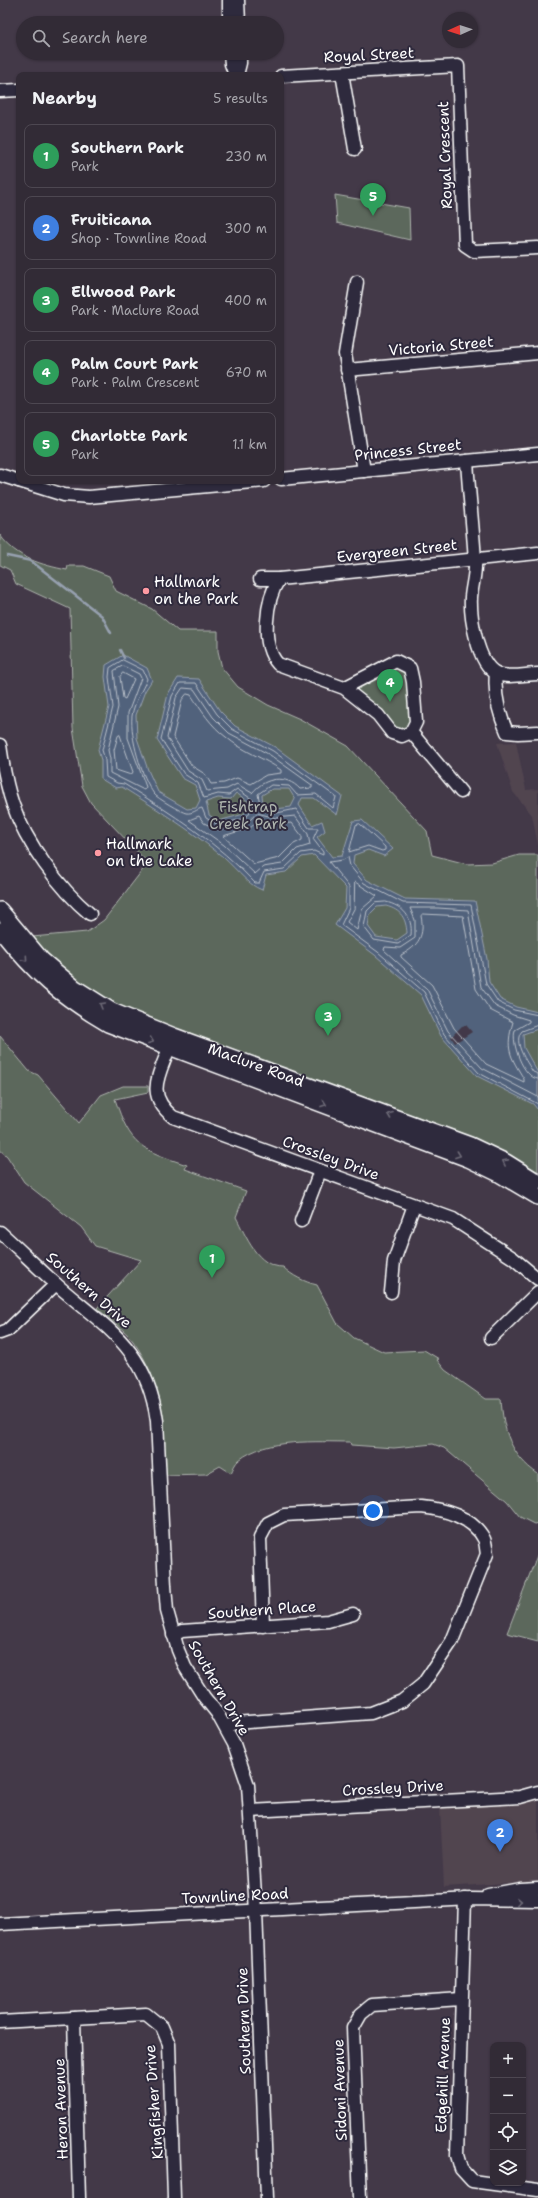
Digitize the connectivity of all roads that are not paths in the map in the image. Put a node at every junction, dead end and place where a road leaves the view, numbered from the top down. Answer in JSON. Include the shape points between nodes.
{"nodes":[{"id":1,"x":229,"y":0,"type":"edge"},
{"id":2,"x":238,"y":0,"type":"edge"},
{"id":3,"x":230,"y":16,"type":"edge"},
{"id":4,"x":239,"y":16,"type":"edge"},
{"id":5,"x":231,"y":60,"type":"edge"},
{"id":6,"x":240,"y":60,"type":"edge"},
{"id":7,"x":458,"y":66,"type":"joint"},
{"id":8,"x":235,"y":72,"type":"edge"},
{"id":9,"x":237,"y":72,"type":"edge"},
{"id":10,"x":342,"y":73,"type":"junction"},
{"id":11,"x":284,"y":76,"type":"edge"},
{"id":12,"x":16,"y":90,"type":"edge"},
{"id":13,"x":0,"y":91,"type":"edge"},
{"id":14,"x":355,"y":149,"type":"dead end"},
{"id":15,"x":538,"y":248,"type":"edge"},
{"id":16,"x":357,"y":282,"type":"dead end"},
{"id":17,"x":538,"y":353,"type":"edge"},
{"id":18,"x":346,"y":370,"type":"junction"},
{"id":19,"x":538,"y":454,"type":"edge"},
{"id":20,"x":466,"y":461,"type":"junction"},
{"id":21,"x":364,"y":471,"type":"junction"},
{"id":22,"x":0,"y":475,"type":"edge"},
{"id":23,"x":284,"y":479,"type":"edge"},
{"id":24,"x":16,"y":480,"type":"edge"},
{"id":25,"x":28,"y":484,"type":"edge"},
{"id":26,"x":207,"y":484,"type":"edge"},
{"id":27,"x":143,"y":487,"type":"edge"},
{"id":28,"x":538,"y":554,"type":"edge"},
{"id":29,"x":475,"y":560,"type":"junction"},
{"id":30,"x":260,"y":579,"type":"dead end"},
{"id":31,"x":279,"y":579,"type":"junction"},
{"id":32,"x":496,"y":673,"type":"junction"},
{"id":33,"x":538,"y":674,"type":"edge"},
{"id":34,"x":344,"y":688,"type":"junction"},
{"id":35,"x":411,"y":732,"type":"junction"},
{"id":36,"x":538,"y":732,"type":"edge"},
{"id":37,"x":0,"y":745,"type":"edge"},
{"id":38,"x":461,"y":792,"type":"dead end"},
{"id":39,"x":0,"y":910,"type":"edge"},
{"id":40,"x":90,"y":914,"type":"dead end"},
{"id":41,"x":0,"y":930,"type":"edge"},
{"id":42,"x":169,"y":1048,"type":"junction"},
{"id":43,"x":230,"y":1056,"type":"junction"},
{"id":44,"x":320,"y":1171,"type":"junction"},
{"id":45,"x":538,"y":1182,"type":"edge"},
{"id":46,"x":538,"y":1197,"type":"edge"},
{"id":47,"x":414,"y":1205,"type":"junction"},
{"id":48,"x":301,"y":1221,"type":"dead end"},
{"id":49,"x":0,"y":1232,"type":"edge"},
{"id":50,"x":538,"y":1278,"type":"edge"},
{"id":51,"x":56,"y":1284,"type":"junction"},
{"id":52,"x":391,"y":1292,"type":"dead end"},
{"id":53,"x":538,"y":1292,"type":"edge"},
{"id":54,"x":0,"y":1333,"type":"edge"},
{"id":55,"x":491,"y":1338,"type":"dead end"},
{"id":56,"x":353,"y":1614,"type":"dead end"},
{"id":57,"x":263,"y":1626,"type":"junction"},
{"id":58,"x":173,"y":1635,"type":"junction"},
{"id":59,"x":226,"y":1728,"type":"junction"},
{"id":60,"x":538,"y":1792,"type":"edge"},
{"id":61,"x":250,"y":1812,"type":"junction"},
{"id":62,"x":538,"y":1888,"type":"edge"},
{"id":63,"x":468,"y":1899,"type":"junction"},
{"id":64,"x":538,"y":1900,"type":"edge"},
{"id":65,"x":256,"y":1911,"type":"junction"},
{"id":66,"x":0,"y":1924,"type":"edge"},
{"id":67,"x":461,"y":1999,"type":"junction"},
{"id":68,"x":74,"y":2018,"type":"junction"},
{"id":69,"x":0,"y":2022,"type":"edge"},
{"id":70,"x":538,"y":2190,"type":"edge"},
{"id":71,"x":79,"y":2198,"type":"edge"},
{"id":72,"x":174,"y":2198,"type":"edge"},
{"id":73,"x":267,"y":2198,"type":"edge"},
{"id":74,"x":360,"y":2198,"type":"edge"}],
"edges":[{"from":1,"to":3,"type":"street"},
{"from":2,"to":4,"type":"street"},
{"from":5,"to":8,"type":"street"},
{"from":6,"to":9,"type":"street"},
{"from":7,"to":10,"type":"street","name":"Royal Street"},
{"from":7,"to":15,"type":"street","name":"Royal Crescent","via":[[467,248],[474,251]]},
{"from":10,"to":11,"type":"street","name":"Royal Street"},
{"from":10,"to":14,"type":"street"},
{"from":12,"to":13,"type":"street"},
{"from":16,"to":18,"type":"street","via":[[345,354]]},
{"from":17,"to":18,"type":"street","name":"Victoria Street"},
{"from":18,"to":21,"type":"street"},
{"from":19,"to":20,"type":"street","name":"Princess Street"},
{"from":20,"to":21,"type":"street","name":"Princess Street"},
{"from":20,"to":29,"type":"street"},
{"from":21,"to":23,"type":"street","name":"Princess Street"},
{"from":22,"to":24,"type":"street"},
{"from":25,"to":27,"type":"street","via":[[76,496]]},
{"from":26,"to":27,"type":"street"},
{"from":28,"to":29,"type":"street","name":"Evergreen Street"},
{"from":29,"to":31,"type":"street","name":"Evergreen Street"},
{"from":29,"to":32,"type":"street","via":[[471,598],[474,628],[480,650],[487,664]]},
{"from":30,"to":31,"type":"street","name":"Evergreen Street"},
{"from":31,"to":34,"type":"street","via":[[268,604],[268,647],[271,657],[278,664]]},
{"from":32,"to":33,"type":"street"},
{"from":32,"to":36,"type":"street","via":[[499,708],[507,732]]},
{"from":34,"to":35,"type":"street","via":[[378,715],[392,734],[402,736]]},
{"from":34,"to":35,"type":"street","via":[[396,661],[410,668],[416,722]]},
{"from":35,"to":38,"type":"street"},
{"from":37,"to":40,"type":"street","via":[[5,779],[22,825],[47,867],[74,900]]},
{"from":43,"to":39,"type":"main road","name":"Maclure Road","one_way":true,"via":[[138,1022],[94,1000],[42,960]]},
{"from":41,"to":42,"type":"main road","name":"Maclure Road","one_way":true,"via":[[34,970],[80,1008],[108,1024]]},
{"from":42,"to":43,"type":"main road","via":[[180,1045],[215,1058]]},
{"from":42,"to":44,"type":"street","name":"Crossley Drive","via":[[156,1083],[157,1098],[162,1108],[173,1117]]},
{"from":42,"to":46,"type":"main road","name":"Maclure Road","one_way":true,"via":[[468,1159]]},
{"from":45,"to":43,"type":"main road","name":"Maclure Road","one_way":true,"via":[[506,1162],[470,1145]]},
{"from":44,"to":47,"type":"street","name":"Crossley Drive"},
{"from":44,"to":48,"type":"street"},
{"from":47,"to":50,"type":"street","name":"Crossley Drive","via":[[454,1219]]},
{"from":47,"to":52,"type":"street","via":[[394,1261]]},
{"from":49,"to":51,"type":"street","name":"Southern Drive"},
{"from":51,"to":54,"type":"street","via":[[8,1330]]},
{"from":51,"to":58,"type":"street","name":"Southern Drive","via":[[126,1345],[144,1372],[154,1399],[167,1611]]},
{"from":53,"to":55,"type":"street"},
{"from":56,"to":57,"type":"street","name":"Southern Place","via":[[328,1621]]},
{"from":57,"to":58,"type":"street","name":"Southern Place","via":[[182,1631]]},
{"from":57,"to":59,"type":"street","via":[[260,1538],[268,1523],[284,1515],[434,1508],[474,1526],[485,1540],[486,1554],[452,1641],[423,1684],[402,1701],[371,1713],[235,1723]]},
{"from":58,"to":59,"type":"street","name":"Southern Drive","via":[[185,1667]]},
{"from":59,"to":61,"type":"street","name":"Southern Drive","via":[[248,1785]]},
{"from":60,"to":61,"type":"street","name":"Crossley Drive","via":[[520,1797]]},
{"from":61,"to":65,"type":"street","name":"Southern Drive"},
{"from":62,"to":63,"type":"street","name":"Townline Road"},
{"from":63,"to":64,"type":"street","name":"Townline Road","one_way":true},
{"from":63,"to":65,"type":"street","name":"Townline Road"},
{"from":63,"to":67,"type":"street","name":"Edgehill Avenue"},
{"from":65,"to":66,"type":"street","name":"Townline Road"},
{"from":65,"to":73,"type":"street","name":"Southern Drive"},
{"from":67,"to":70,"type":"street","name":"Edgehill Avenue","via":[[457,2155],[461,2169],[472,2181]]},
{"from":67,"to":74,"type":"street","name":"Sidoni Avenue","via":[[372,2005],[361,2014],[353,2028]]},
{"from":68,"to":69,"type":"street","name":"Kingfisher Drive"},
{"from":68,"to":71,"type":"street","name":"Heron Avenue"},
{"from":68,"to":72,"type":"street","name":"Kingfisher Drive","via":[[146,2014],[162,2027],[169,2044]]}]}
